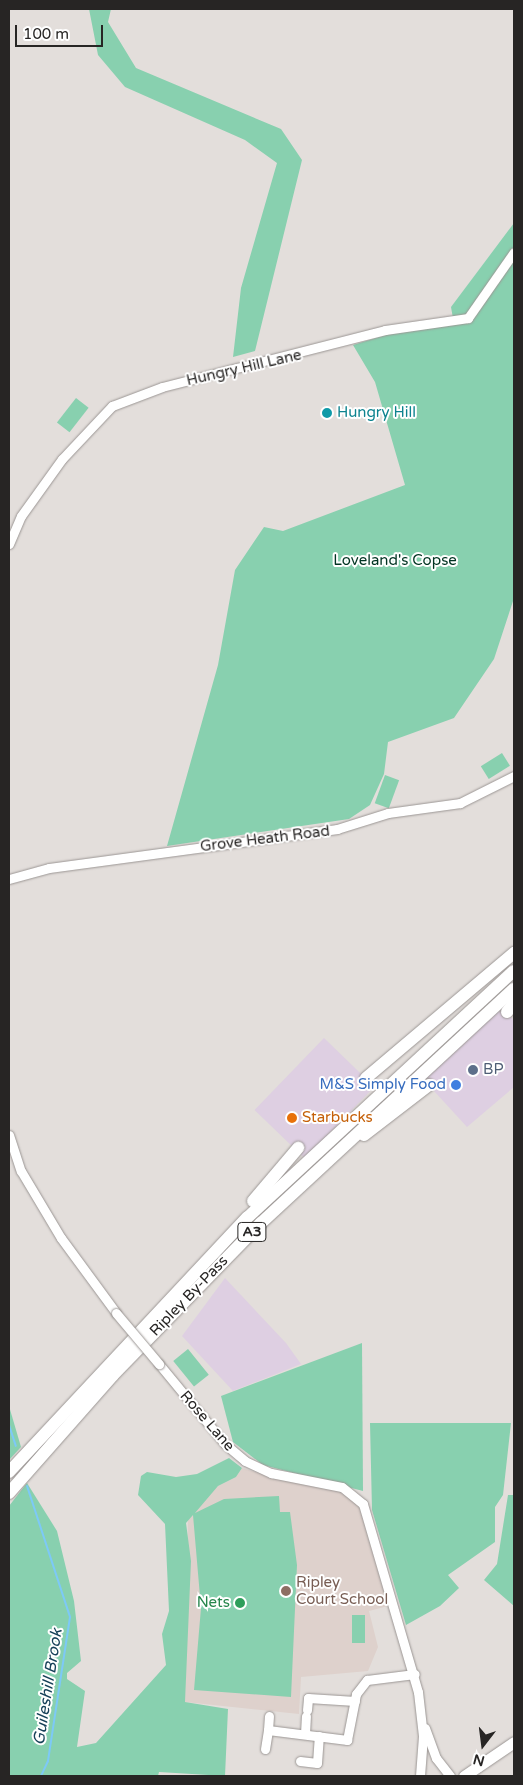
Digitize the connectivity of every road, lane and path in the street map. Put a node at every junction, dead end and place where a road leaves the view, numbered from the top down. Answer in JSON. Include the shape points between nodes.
{"nodes":[{"id":1,"x":514,"y":252,"type":"edge"},
{"id":2,"x":9,"y":544,"type":"edge"},
{"id":3,"x":514,"y":776,"type":"edge"},
{"id":4,"x":9,"y":879,"type":"edge"},
{"id":5,"x":514,"y":953,"type":"edge"},
{"id":6,"x":514,"y":971,"type":"edge"},
{"id":7,"x":514,"y":989,"type":"edge"},
{"id":8,"x":366,"y":1078,"type":"dead end"},
{"id":9,"x":429,"y":1084,"type":"dead end"},
{"id":10,"x":9,"y":1135,"type":"edge"},
{"id":11,"x":298,"y":1148,"type":"dead end"},
{"id":12,"x":261,"y":1223,"type":"junction"},
{"id":13,"x":182,"y":1284,"type":"junction"},
{"id":14,"x":9,"y":1472,"type":"edge"},
{"id":15,"x":9,"y":1493,"type":"edge"},
{"id":16,"x":415,"y":1674,"type":"junction"},
{"id":17,"x":355,"y":1701,"type":"junction"},
{"id":18,"x":269,"y":1716,"type":"dead end"},
{"id":19,"x":422,"y":1722,"type":"junction"},
{"id":20,"x":268,"y":1730,"type":"junction"},
{"id":21,"x":305,"y":1734,"type":"junction"},
{"id":22,"x":319,"y":1736,"type":"junction"},
{"id":23,"x":514,"y":1742,"type":"edge"},
{"id":24,"x":265,"y":1749,"type":"dead end"},
{"id":25,"x":422,"y":1758,"type":"junction"},
{"id":26,"x":436,"y":1758,"type":"junction"},
{"id":27,"x":300,"y":1761,"type":"dead end"},
{"id":28,"x":448,"y":1774,"type":"edge"},
{"id":29,"x":420,"y":1776,"type":"edge"},
{"id":30,"x":464,"y":1776,"type":"edge"}],
"edges":[{"from":1,"to":2,"type":"street","name":"Hungry Hill Lane","via":[[468,318],[385,330],[162,387],[112,406],[91,423],[44,482]]},
{"from":3,"to":4,"type":"street","name":"Grove Heath Road","via":[[454,805],[388,813],[337,829],[48,868]]},
{"from":5,"to":8,"type":"highway"},
{"from":6,"to":13,"type":"highway","name":"Ripley By-Pass","number":"A3","via":[[334,1134]]},
{"from":7,"to":12,"type":"highway","name":"Ripley By-Pass","number":"A3"},
{"from":9,"to":12,"type":"highway"},
{"from":10,"to":16,"type":"street","name":"Rose Lane","bridge":true,"via":[[20,1171],[56,1230],[116,1313],[225,1444],[245,1460],[271,1473],[342,1487],[359,1499]]},
{"from":11,"to":13,"type":"highway"},
{"from":12,"to":15,"type":"highway","name":"Ripley By-Pass","number":"A3","via":[[113,1375]]},
{"from":13,"to":14,"type":"highway","name":"Ripley By-Pass","number":"A3"},
{"from":16,"to":17,"type":"street","via":[[367,1680]]},
{"from":16,"to":19,"type":"street","name":"Rose Lane"},
{"from":17,"to":21,"type":"street","via":[[308,1698]]},
{"from":17,"to":22,"type":"street","via":[[347,1740]]},
{"from":18,"to":20,"type":"street"},
{"from":19,"to":25,"type":"street","name":"Rose Lane"},
{"from":19,"to":26,"type":"street","name":"Rose Lane"},
{"from":20,"to":21,"type":"street"},
{"from":20,"to":24,"type":"street"},
{"from":21,"to":22,"type":"street"},
{"from":22,"to":27,"type":"street","via":[[317,1762]]},
{"from":23,"to":30,"type":"main road"},
{"from":25,"to":26,"type":"street"},
{"from":25,"to":29,"type":"street","name":"Rose Lane"},
{"from":26,"to":28,"type":"street","name":"Rose Lane"}]}
